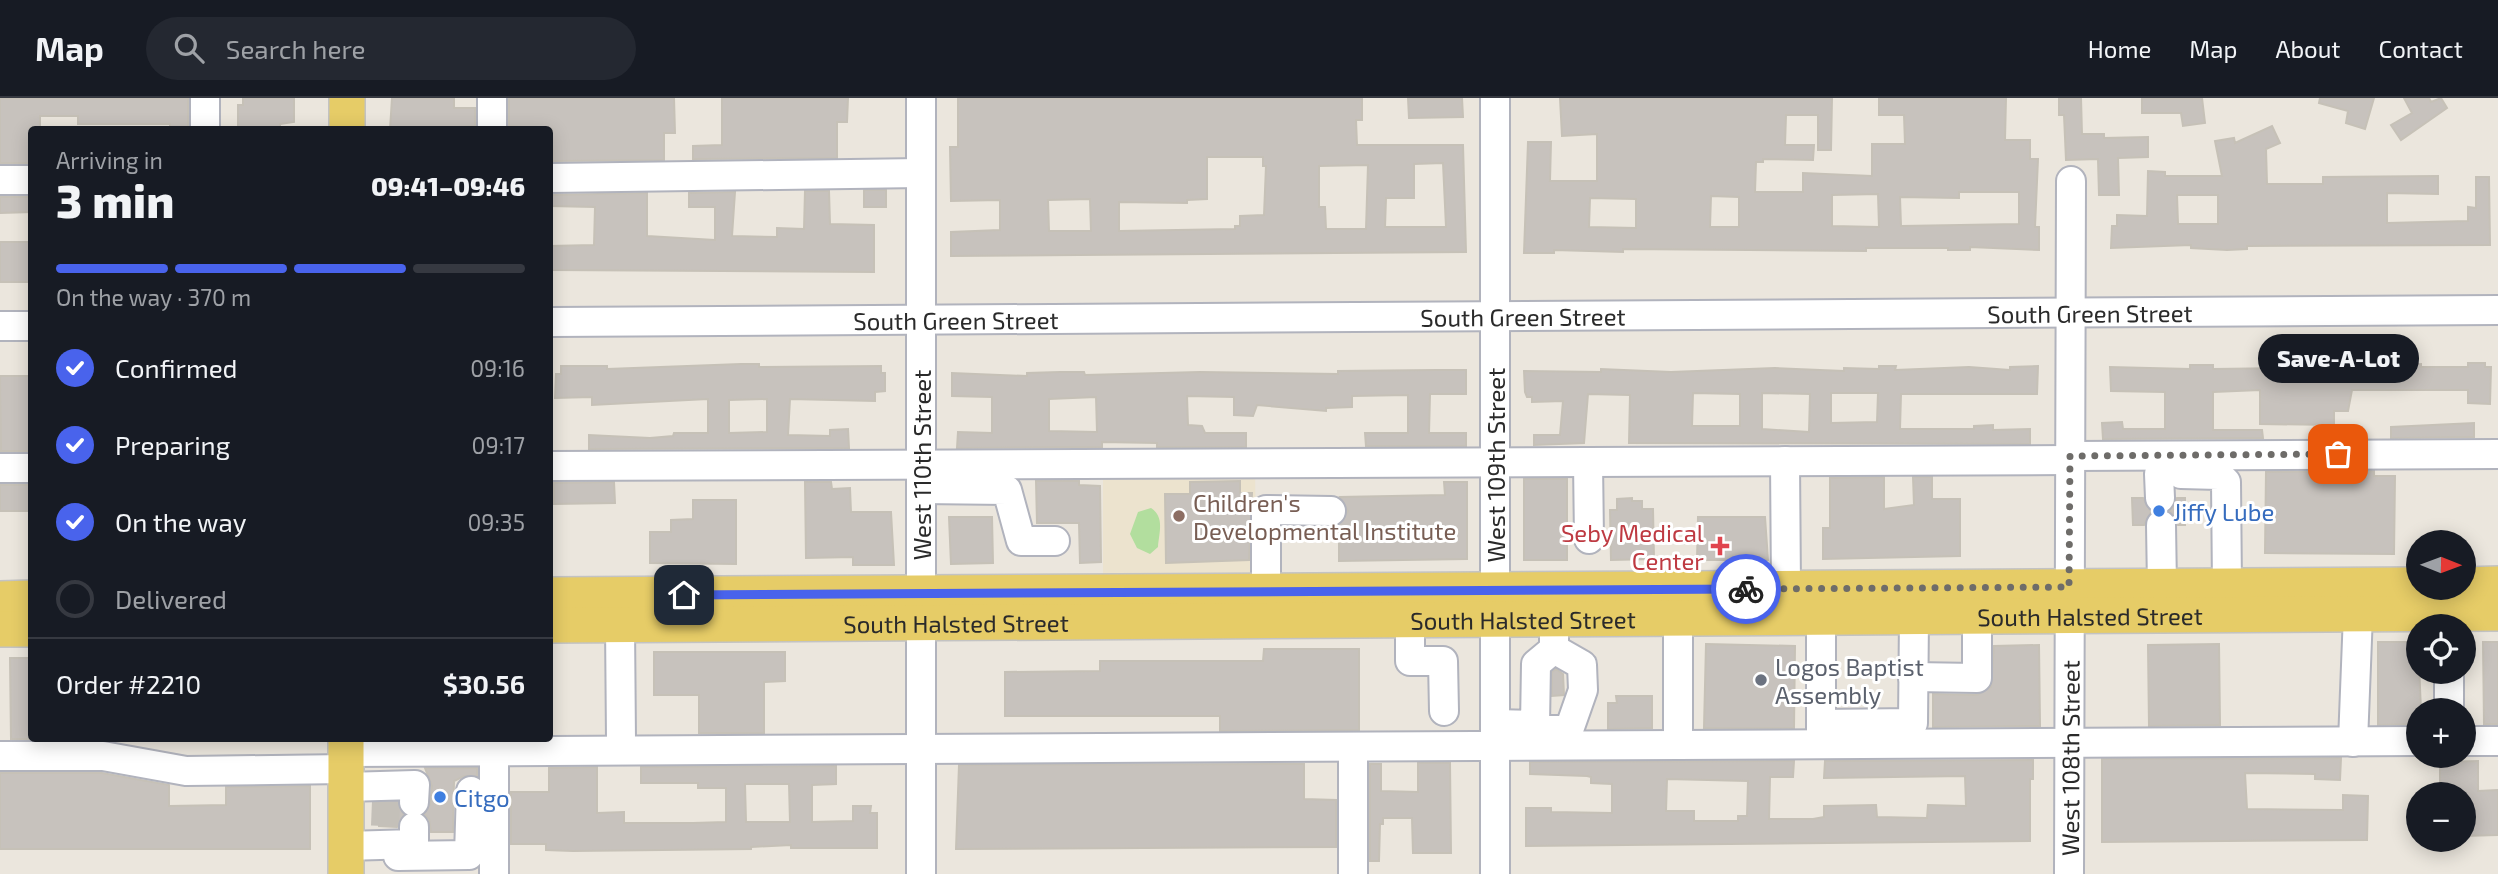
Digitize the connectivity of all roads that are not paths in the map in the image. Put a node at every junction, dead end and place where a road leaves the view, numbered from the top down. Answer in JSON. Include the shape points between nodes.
{"nodes":[{"id":1,"x":205,"y":98,"type":"edge"},
{"id":2,"x":347,"y":98,"type":"edge"},
{"id":3,"x":492,"y":98,"type":"edge"},
{"id":4,"x":922,"y":98,"type":"edge"},
{"id":5,"x":1494,"y":98,"type":"edge"},
{"id":6,"x":205,"y":126,"type":"edge"},
{"id":7,"x":347,"y":126,"type":"edge"},
{"id":8,"x":492,"y":126,"type":"edge"},
{"id":9,"x":921,"y":173,"type":"junction"},
{"id":10,"x":553,"y":178,"type":"edge"},
{"id":11,"x":0,"y":180,"type":"edge"},
{"id":12,"x":28,"y":180,"type":"edge"},
{"id":13,"x":2071,"y":181,"type":"dead end"},
{"id":14,"x":2498,"y":310,"type":"edge"},
{"id":15,"x":2070,"y":311,"type":"junction"},
{"id":16,"x":1495,"y":316,"type":"junction"},
{"id":17,"x":921,"y":320,"type":"junction"},
{"id":18,"x":553,"y":322,"type":"edge"},
{"id":19,"x":0,"y":326,"type":"edge"},
{"id":20,"x":28,"y":326,"type":"edge"},
{"id":21,"x":2498,"y":454,"type":"edge"},
{"id":22,"x":1785,"y":461,"type":"junction"},
{"id":23,"x":1495,"y":462,"type":"junction"},
{"id":24,"x":1588,"y":462,"type":"junction"},
{"id":25,"x":2070,"y":464,"type":"junction"},
{"id":26,"x":553,"y":466,"type":"edge"},
{"id":27,"x":0,"y":468,"type":"edge"},
{"id":28,"x":28,"y":468,"type":"edge"},
{"id":29,"x":921,"y":477,"type":"junction"},
{"id":30,"x":2160,"y":499,"type":"junction"},
{"id":31,"x":1331,"y":511,"type":"dead end"},
{"id":32,"x":1589,"y":539,"type":"dead end"},
{"id":33,"x":1055,"y":541,"type":"dead end"},
{"id":34,"x":2498,"y":584,"type":"edge"},
{"id":35,"x":2406,"y":585,"type":"edge"},
{"id":36,"x":2162,"y":586,"type":"junction"},
{"id":37,"x":2227,"y":586,"type":"junction"},
{"id":38,"x":1786,"y":588,"type":"junction"},
{"id":39,"x":1266,"y":592,"type":"junction"},
{"id":40,"x":553,"y":596,"type":"edge"},
{"id":41,"x":28,"y":598,"type":"edge"},
{"id":42,"x":0,"y":599,"type":"edge"},
{"id":43,"x":2069,"y":601,"type":"junction"},
{"id":44,"x":1496,"y":605,"type":"junction"},
{"id":45,"x":921,"y":608,"type":"junction"},
{"id":46,"x":2454,"y":608,"type":"edge"},
{"id":47,"x":2498,"y":613,"type":"edge"},
{"id":48,"x":2358,"y":614,"type":"junction"},
{"id":49,"x":1977,"y":616,"type":"junction"},
{"id":50,"x":1821,"y":617,"type":"junction"},
{"id":51,"x":1914,"y":617,"type":"junction"},
{"id":52,"x":1678,"y":618,"type":"junction"},
{"id":53,"x":1410,"y":620,"type":"junction"},
{"id":54,"x":553,"y":625,"type":"edge"},
{"id":55,"x":620,"y":625,"type":"junction"},
{"id":56,"x":0,"y":629,"type":"edge"},
{"id":57,"x":28,"y":629,"type":"edge"},
{"id":58,"x":1554,"y":634,"type":"junction"},
{"id":59,"x":1913,"y":677,"type":"junction"},
{"id":60,"x":1444,"y":711,"type":"dead end"},
{"id":61,"x":1535,"y":725,"type":"junction"},
{"id":62,"x":1678,"y":731,"type":"dead end"},
{"id":63,"x":1495,"y":735,"type":"junction"},
{"id":64,"x":1821,"y":735,"type":"junction"},
{"id":65,"x":621,"y":741,"type":"dead end"},
{"id":66,"x":2406,"y":741,"type":"edge"},
{"id":67,"x":2476,"y":741,"type":"edge"},
{"id":68,"x":2498,"y":741,"type":"edge"},
{"id":69,"x":410,"y":742,"type":"edge"},
{"id":70,"x":2353,"y":742,"type":"junction"},
{"id":71,"x":2069,"y":743,"type":"junction"},
{"id":72,"x":1353,"y":747,"type":"junction"},
{"id":73,"x":921,"y":749,"type":"junction"},
{"id":74,"x":494,"y":751,"type":"junction"},
{"id":75,"x":342,"y":755,"type":"edge"},
{"id":76,"x":0,"y":756,"type":"edge"},
{"id":77,"x":471,"y":792,"type":"dead end"},
{"id":78,"x":396,"y":823,"type":"edge"},
{"id":79,"x":346,"y":860,"type":"edge"},
{"id":80,"x":494,"y":874,"type":"edge"},
{"id":81,"x":921,"y":874,"type":"edge"},
{"id":82,"x":1353,"y":874,"type":"edge"},
{"id":83,"x":1495,"y":874,"type":"edge"},
{"id":84,"x":2069,"y":874,"type":"edge"}],
"edges":[{"from":1,"to":6,"type":"street"},
{"from":2,"to":7,"type":"main road"},
{"from":3,"to":8,"type":"street"},
{"from":4,"to":9,"type":"street","name":"West 110th Street"},
{"from":5,"to":16,"type":"street","name":"West 109th Street"},
{"from":9,"to":10,"type":"street"},
{"from":9,"to":17,"type":"street","name":"West 110th Street"},
{"from":11,"to":12,"type":"street"},
{"from":13,"to":15,"type":"street","name":"West 108th Street"},
{"from":14,"to":15,"type":"street","name":"South Green Street"},
{"from":15,"to":16,"type":"street","name":"South Green Street"},
{"from":15,"to":25,"type":"street","name":"West 108th Street"},
{"from":16,"to":17,"type":"street","name":"South Green Street"},
{"from":16,"to":23,"type":"street","name":"West 109th Street"},
{"from":17,"to":18,"type":"street","name":"South Green Street"},
{"from":17,"to":29,"type":"street","name":"West 110th Street"},
{"from":19,"to":20,"type":"street"},
{"from":21,"to":25,"type":"street"},
{"from":22,"to":24,"type":"street"},
{"from":22,"to":25,"type":"street"},
{"from":22,"to":38,"type":"street"},
{"from":23,"to":24,"type":"street"},
{"from":23,"to":29,"type":"street"},
{"from":23,"to":44,"type":"street","name":"West 109th Street"},
{"from":24,"to":32,"type":"street"},
{"from":25,"to":30,"type":"street"},
{"from":25,"to":43,"type":"street","name":"West 108th Street"},
{"from":26,"to":29,"type":"street"},
{"from":27,"to":28,"type":"street"},
{"from":29,"to":33,"type":"street","via":[[1007,490],[1021,541]]},
{"from":29,"to":45,"type":"street","name":"West 110th Street"},
{"from":30,"to":36,"type":"street"},
{"from":30,"to":37,"type":"street","via":[[2219,475],[2226,482]]},
{"from":31,"to":39,"type":"street","via":[[1266,510]]},
{"from":34,"to":46,"type":"main road","name":"South Halsted Street"},
{"from":35,"to":37,"type":"main road","name":"South Halsted Street"},
{"from":36,"to":37,"type":"main road","name":"South Halsted Street"},
{"from":36,"to":43,"type":"main road","name":"South Halsted Street"},
{"from":38,"to":43,"type":"main road","name":"South Halsted Street"},
{"from":38,"to":44,"type":"main road","name":"South Halsted Street"},
{"from":39,"to":44,"type":"main road","name":"South Halsted Street"},
{"from":39,"to":45,"type":"main road","name":"South Halsted Street"},
{"from":40,"to":45,"type":"main road","name":"South Halsted Street"},
{"from":41,"to":42,"type":"main road"},
{"from":43,"to":48,"type":"main road","name":"South Halsted Street"},
{"from":43,"to":49,"type":"main road","name":"South Halsted Street"},
{"from":43,"to":71,"type":"street","name":"West 108th Street"},
{"from":44,"to":53,"type":"main road","name":"South Halsted Street"},
{"from":44,"to":58,"type":"main road","name":"South Halsted Street"},
{"from":44,"to":63,"type":"street","name":"West 109th Street"},
{"from":45,"to":53,"type":"main road","name":"South Halsted Street"},
{"from":45,"to":55,"type":"main road","name":"South Halsted Street"},
{"from":45,"to":73,"type":"street","name":"West 110th Street"},
{"from":46,"to":47,"type":"main road","name":"South Halsted Street"},
{"from":46,"to":48,"type":"main road","name":"South Halsted Street"},
{"from":48,"to":70,"type":"street"},
{"from":49,"to":51,"type":"main road","name":"South Halsted Street"},
{"from":49,"to":59,"type":"street","via":[[1976,678]]},
{"from":50,"to":51,"type":"main road","name":"South Halsted Street"},
{"from":50,"to":52,"type":"main road","name":"South Halsted Street"},
{"from":50,"to":64,"type":"street"},
{"from":51,"to":59,"type":"street"},
{"from":52,"to":58,"type":"main road","name":"South Halsted Street"},
{"from":52,"to":62,"type":"street"},
{"from":53,"to":60,"type":"street","via":[[1410,662],[1443,661]]},
{"from":54,"to":55,"type":"main road","name":"South Halsted Street"},
{"from":55,"to":65,"type":"street"},
{"from":56,"to":57,"type":"main road"},
{"from":58,"to":61,"type":"street","via":[[1536,664]]},
{"from":58,"to":61,"type":"street","via":[[1582,665],[1583,690],[1569,730],[1540,730]]},
{"from":59,"to":64,"type":"street","via":[[1913,723]]},
{"from":61,"to":63,"type":"street"},
{"from":63,"to":64,"type":"street"},
{"from":63,"to":72,"type":"street"},
{"from":63,"to":83,"type":"street","name":"West 109th Street"},
{"from":64,"to":71,"type":"street"},
{"from":66,"to":70,"type":"street"},
{"from":67,"to":68,"type":"street"},
{"from":69,"to":75,"type":"street"},
{"from":70,"to":71,"type":"street"},
{"from":71,"to":84,"type":"street","name":"West 108th Street"},
{"from":72,"to":73,"type":"street"},
{"from":72,"to":82,"type":"street"},
{"from":73,"to":74,"type":"street"},
{"from":73,"to":81,"type":"street","name":"West 110th Street"},
{"from":74,"to":75,"type":"street"},
{"from":74,"to":80,"type":"street"},
{"from":75,"to":76,"type":"street","via":[[186,771],[103,756]]},
{"from":75,"to":78,"type":"street"},
{"from":75,"to":79,"type":"main road"},
{"from":77,"to":78,"type":"street","via":[[469,855]]},
{"from":78,"to":79,"type":"street"}]}
